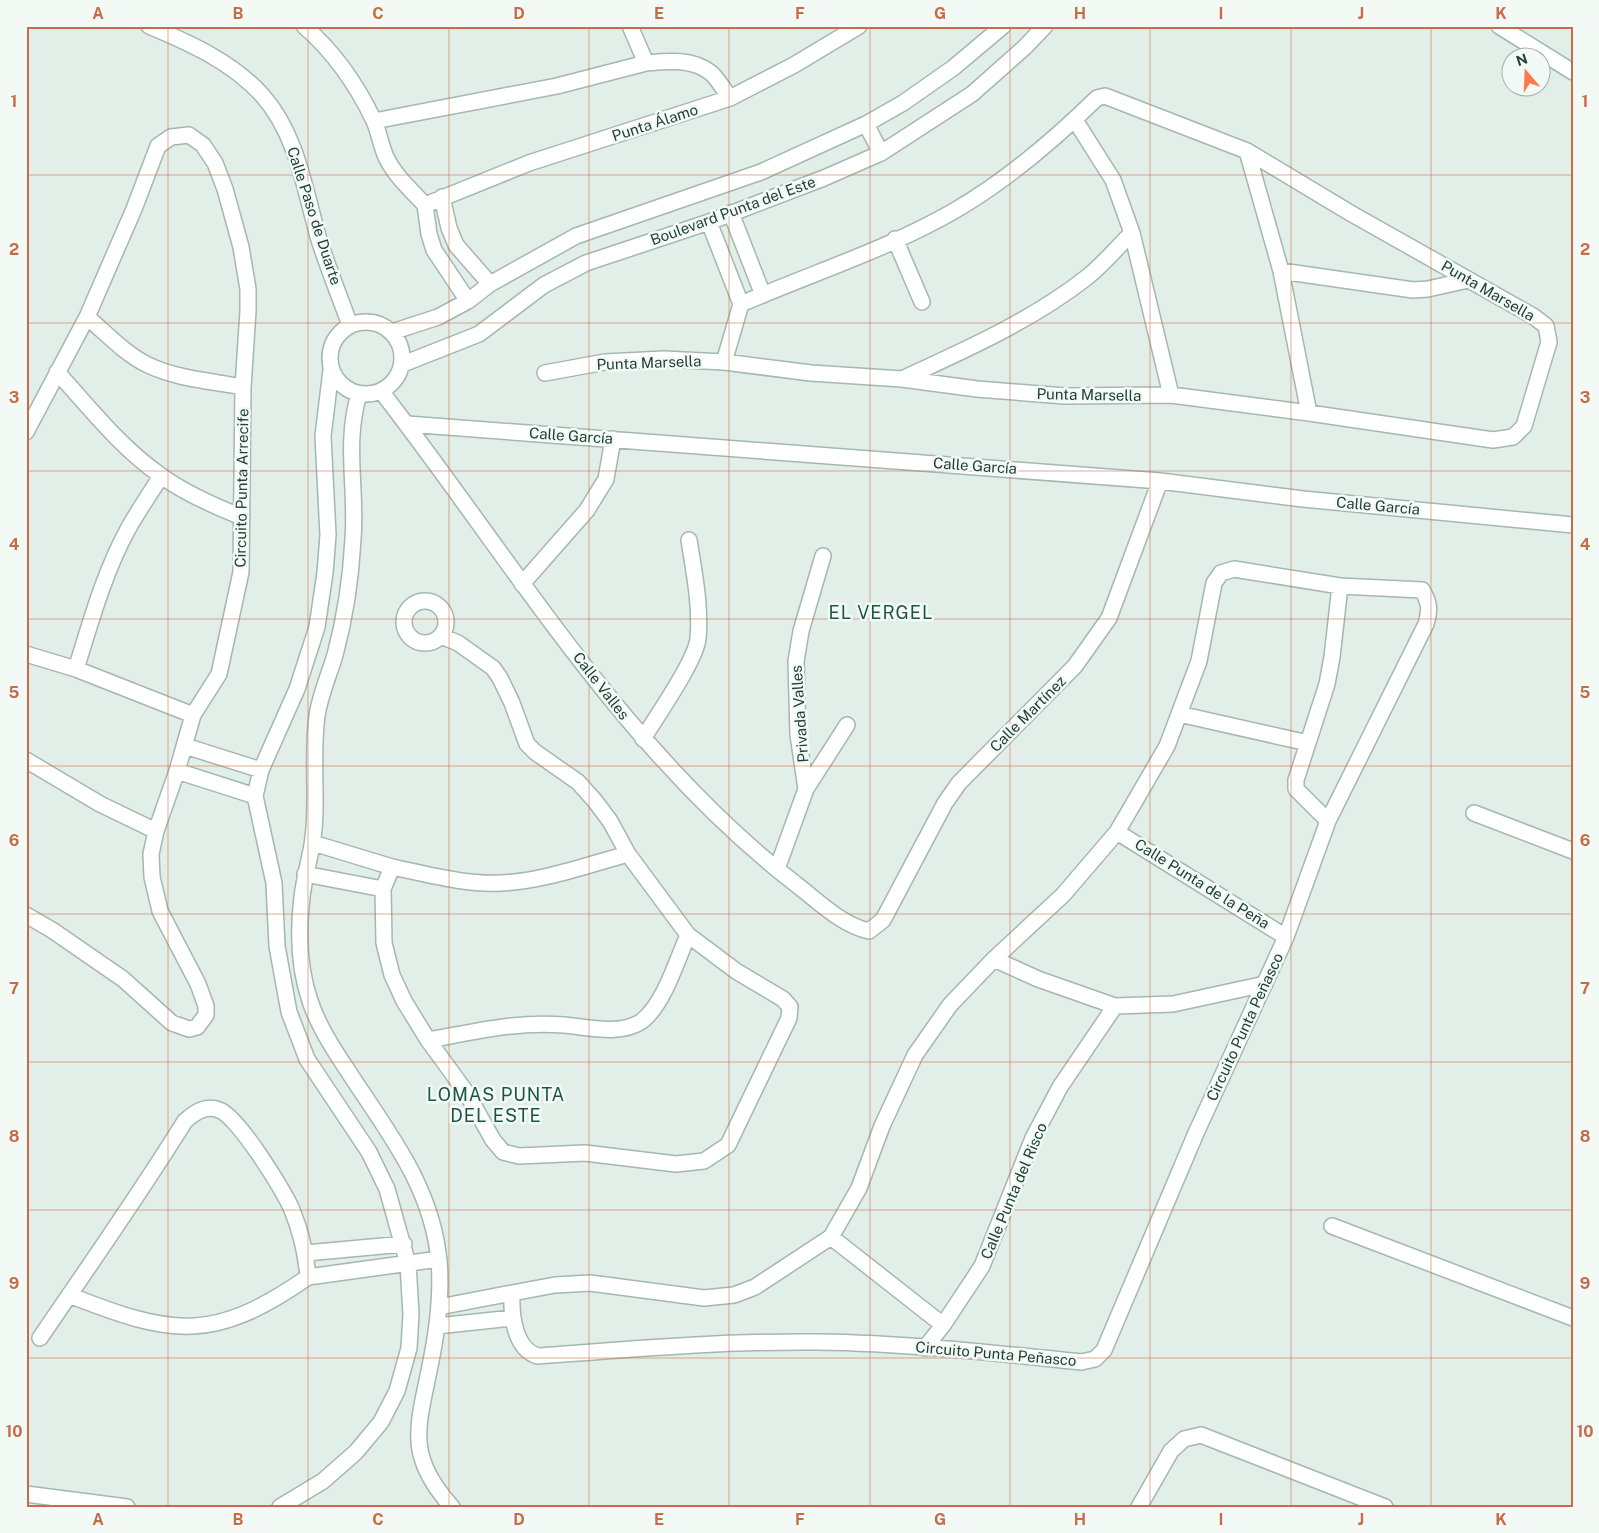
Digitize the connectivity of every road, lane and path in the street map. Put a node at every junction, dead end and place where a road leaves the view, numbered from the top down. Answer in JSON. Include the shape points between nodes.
{"nodes":[{"id":1,"x":149,"y":26,"type":"edge"},
{"id":2,"x":304,"y":26,"type":"edge"},
{"id":3,"x":630,"y":26,"type":"edge"},
{"id":4,"x":858,"y":26,"type":"edge"},
{"id":5,"x":1003,"y":26,"type":"edge"},
{"id":6,"x":1045,"y":26,"type":"edge"},
{"id":7,"x":1499,"y":26,"type":"edge"},
{"id":8,"x":646,"y":63,"type":"junction"},
{"id":9,"x":1573,"y":72,"type":"edge"},
{"id":10,"x":730,"y":98,"type":"junction"},
{"id":11,"x":1075,"y":120,"type":"junction"},
{"id":12,"x":374,"y":122,"type":"junction"},
{"id":13,"x":866,"y":124,"type":"junction"},
{"id":14,"x":1247,"y":151,"type":"junction"},
{"id":15,"x":881,"y":153,"type":"junction"},
{"id":16,"x":442,"y":198,"type":"junction"},
{"id":17,"x":425,"y":205,"type":"junction"},
{"id":18,"x":732,"y":213,"type":"junction"},
{"id":19,"x":709,"y":222,"type":"junction"},
{"id":20,"x":1132,"y":233,"type":"junction"},
{"id":21,"x":895,"y":239,"type":"junction"},
{"id":22,"x":1282,"y":271,"type":"junction"},
{"id":23,"x":1468,"y":280,"type":"junction"},
{"id":24,"x":490,"y":284,"type":"junction"},
{"id":25,"x":763,"y":295,"type":"junction"},
{"id":26,"x":468,"y":301,"type":"junction"},
{"id":27,"x":922,"y":302,"type":"dead end"},
{"id":28,"x":741,"y":304,"type":"junction"},
{"id":29,"x":87,"y":317,"type":"junction"},
{"id":30,"x":350,"y":325,"type":"junction"},
{"id":31,"x":392,"y":332,"type":"junction"},
{"id":32,"x":724,"y":362,"type":"junction"},
{"id":33,"x":403,"y":364,"type":"junction"},
{"id":34,"x":331,"y":370,"type":"junction"},
{"id":35,"x":58,"y":372,"type":"junction"},
{"id":36,"x":545,"y":373,"type":"dead end"},
{"id":37,"x":902,"y":379,"type":"junction"},
{"id":38,"x":243,"y":387,"type":"junction"},
{"id":39,"x":381,"y":391,"type":"junction"},
{"id":40,"x":360,"y":394,"type":"junction"},
{"id":41,"x":1171,"y":395,"type":"junction"},
{"id":42,"x":1309,"y":413,"type":"junction"},
{"id":43,"x":407,"y":424,"type":"junction"},
{"id":44,"x":26,"y":432,"type":"edge"},
{"id":45,"x":613,"y":439,"type":"junction"},
{"id":46,"x":161,"y":476,"type":"junction"},
{"id":47,"x":1160,"y":481,"type":"junction"},
{"id":48,"x":242,"y":516,"type":"junction"},
{"id":49,"x":1573,"y":525,"type":"edge"},
{"id":50,"x":689,"y":540,"type":"dead end"},
{"id":51,"x":823,"y":556,"type":"dead end"},
{"id":52,"x":522,"y":584,"type":"junction"},
{"id":53,"x":1340,"y":586,"type":"junction"},
{"id":54,"x":441,"y":636,"type":"dead end"},
{"id":55,"x":26,"y":654,"type":"edge"},
{"id":56,"x":76,"y":669,"type":"junction"},
{"id":57,"x":1179,"y":714,"type":"junction"},
{"id":58,"x":193,"y":715,"type":"junction"},
{"id":59,"x":847,"y":724,"type":"dead end"},
{"id":60,"x":643,"y":739,"type":"junction"},
{"id":61,"x":1308,"y":743,"type":"junction"},
{"id":62,"x":185,"y":746,"type":"junction"},
{"id":63,"x":26,"y":760,"type":"edge"},
{"id":64,"x":261,"y":770,"type":"junction"},
{"id":65,"x":177,"y":771,"type":"junction"},
{"id":66,"x":806,"y":789,"type":"junction"},
{"id":67,"x":255,"y":796,"type":"junction"},
{"id":68,"x":1474,"y":813,"type":"dead end"},
{"id":69,"x":1328,"y":821,"type":"junction"},
{"id":70,"x":156,"y":831,"type":"junction"},
{"id":71,"x":1117,"y":832,"type":"junction"},
{"id":72,"x":313,"y":843,"type":"junction"},
{"id":73,"x":1573,"y":851,"type":"edge"},
{"id":74,"x":628,"y":854,"type":"junction"},
{"id":75,"x":392,"y":866,"type":"junction"},
{"id":76,"x":777,"y":869,"type":"junction"},
{"id":77,"x":306,"y":874,"type":"junction"},
{"id":78,"x":383,"y":889,"type":"junction"},
{"id":79,"x":26,"y":916,"type":"edge"},
{"id":80,"x":869,"y":931,"type":"joint"},
{"id":81,"x":688,"y":935,"type":"junction"},
{"id":82,"x":1286,"y":937,"type":"junction"},
{"id":83,"x":994,"y":959,"type":"junction"},
{"id":84,"x":1265,"y":984,"type":"junction"},
{"id":85,"x":1116,"y":1006,"type":"junction"},
{"id":86,"x":428,"y":1040,"type":"junction"},
{"id":87,"x":374,"y":1110,"type":"junction"},
{"id":88,"x":353,"y":1126,"type":"junction"},
{"id":89,"x":1332,"y":1226,"type":"dead end"},
{"id":90,"x":831,"y":1236,"type":"junction"},
{"id":91,"x":404,"y":1244,"type":"junction"},
{"id":92,"x":306,"y":1253,"type":"junction"},
{"id":93,"x":439,"y":1259,"type":"junction"},
{"id":94,"x":408,"y":1264,"type":"junction"},
{"id":95,"x":308,"y":1277,"type":"junction"},
{"id":96,"x":512,"y":1293,"type":"junction"},
{"id":97,"x":69,"y":1295,"type":"junction"},
{"id":98,"x":439,"y":1307,"type":"junction"},
{"id":99,"x":513,"y":1318,"type":"junction"},
{"id":100,"x":1573,"y":1318,"type":"edge"},
{"id":101,"x":944,"y":1325,"type":"junction"},
{"id":102,"x":437,"y":1326,"type":"junction"},
{"id":103,"x":40,"y":1338,"type":"dead end"},
{"id":104,"x":925,"y":1348,"type":"junction"},
{"id":105,"x":26,"y":1494,"type":"edge"},
{"id":106,"x":127,"y":1507,"type":"edge"},
{"id":107,"x":280,"y":1507,"type":"edge"},
{"id":108,"x":452,"y":1507,"type":"edge"},
{"id":109,"x":1139,"y":1507,"type":"edge"},
{"id":110,"x":1386,"y":1507,"type":"edge"}],
"edges":[{"from":1,"to":30,"type":"street","name":"Calle Paso de Duarte","via":[[204,51],[226,65],[262,96],[274,111],[296,156],[321,244]]},
{"from":2,"to":12,"type":"street","via":[[327,46],[352,80]]},
{"from":3,"to":8,"type":"street"},
{"from":4,"to":10,"type":"street","name":"Punta Álamo","via":[[794,65]]},
{"from":5,"to":13,"type":"street","name":"Boulevard Punta del Este","via":[[953,68]]},
{"from":6,"to":15,"type":"street","name":"Boulevard Punta del Este","via":[[972,94]]},
{"from":7,"to":9,"type":"street"},
{"from":8,"to":10,"type":"street","via":[[688,62],[711,73]]},
{"from":8,"to":12,"type":"street","via":[[557,86]]},
{"from":10,"to":16,"type":"street","name":"Punta Álamo","via":[[529,163]]},
{"from":11,"to":14,"type":"street","name":"Punta Marsella","via":[[1097,98],[1105,96]]},
{"from":11,"to":20,"type":"street","via":[[1113,180]]},
{"from":11,"to":21,"type":"street","name":"Punta Marsella","via":[[1022,165],[954,211]]},
{"from":12,"to":17,"type":"street","via":[[387,158],[401,180]]},
{"from":13,"to":15,"type":"street"},
{"from":13,"to":24,"type":"street","name":"Boulevard Punta del Este","via":[[761,172],[576,236]]},
{"from":14,"to":22,"type":"street"},
{"from":14,"to":23,"type":"street","name":"Punta Marsella"},
{"from":15,"to":18,"type":"street","name":"Boulevard Punta del Este"},
{"from":16,"to":17,"type":"street","name":"Punta Álamo"},
{"from":16,"to":24,"type":"street","via":[[448,228],[456,245]]},
{"from":17,"to":26,"type":"street","via":[[434,250]]},
{"from":18,"to":19,"type":"street","name":"Boulevard Punta del Este"},
{"from":18,"to":25,"type":"street"},
{"from":19,"to":28,"type":"street"},
{"from":19,"to":33,"type":"street","name":"Boulevard Punta del Este","via":[[586,263],[544,286],[479,334]]},
{"from":20,"to":37,"type":"street","via":[[1086,278],[1041,308],[979,343]]},
{"from":20,"to":41,"type":"street"},
{"from":21,"to":25,"type":"street","name":"Punta Marsella","via":[[845,264]]},
{"from":21,"to":27,"type":"street"},
{"from":22,"to":23,"type":"street","via":[[1413,290]]},
{"from":22,"to":42,"type":"street"},
{"from":23,"to":42,"type":"street","name":"Punta Marsella","via":[[1546,326],[1549,342],[1524,426],[1513,437],[1493,440]]},
{"from":24,"to":26,"type":"street","name":"Boulevard Punta del Este"},
{"from":25,"to":28,"type":"street","name":"Punta Marsella"},
{"from":26,"to":31,"type":"street","name":"Boulevard Punta del Este","via":[[438,317]]},
{"from":28,"to":32,"type":"street"},
{"from":29,"to":35,"type":"street","name":"Circuito Punta Arrecife"},
{"from":29,"to":38,"type":"street","via":[[148,365],[180,376]]},
{"from":29,"to":38,"type":"street","name":"Circuito Punta Arrecife","via":[[158,146],[172,137],[189,135],[203,145],[215,163],[241,247],[248,289]]},
{"from":30,"to":31,"type":"street","via":[[365,321],[380,324]]},
{"from":30,"to":34,"type":"street","via":[[332,344]]},
{"from":31,"to":33,"type":"street","via":[[402,347]]},
{"from":32,"to":36,"type":"street","name":"Punta Marsella","via":[[664,359],[605,362]]},
{"from":32,"to":37,"type":"street","name":"Punta Marsella","via":[[811,373]]},
{"from":33,"to":39,"type":"street","via":[[391,385]]},
{"from":34,"to":40,"type":"street","via":[[338,381]]},
{"from":34,"to":64,"type":"street","via":[[323,436],[328,535],[317,627],[297,689]]},
{"from":35,"to":44,"type":"street","name":"Circuito Punta Arrecife"},
{"from":35,"to":46,"type":"street","via":[[116,437]]},
{"from":37,"to":41,"type":"street","name":"Punta Marsella","via":[[1066,396]]},
{"from":38,"to":48,"type":"street","name":"Circuito Punta Arrecife"},
{"from":39,"to":40,"type":"street"},
{"from":39,"to":43,"type":"street","name":"Calle Valles"},
{"from":40,"to":72,"type":"street","via":[[352,417],[350,443],[354,538],[337,644],[317,716],[313,757]]},
{"from":41,"to":42,"type":"street","name":"Punta Marsella"},
{"from":43,"to":45,"type":"street","name":"Calle García"},
{"from":43,"to":52,"type":"street","name":"Calle Valles"},
{"from":45,"to":47,"type":"street","name":"Calle García"},
{"from":45,"to":52,"type":"street","via":[[606,479],[587,510]]},
{"from":46,"to":48,"type":"street","via":[[214,506]]},
{"from":46,"to":56,"type":"street","via":[[113,560]]},
{"from":47,"to":49,"type":"street","name":"Calle García","via":[[1303,499]]},
{"from":47,"to":80,"type":"street","name":"Calle Martínez","via":[[1109,618],[1076,666],[959,783],[945,803],[883,920]]},
{"from":48,"to":58,"type":"street","name":"Circuito Punta Arrecife","via":[[241,572],[219,674]]},
{"from":50,"to":60,"type":"street","via":[[698,602],[698,641],[681,677]]},
{"from":51,"to":66,"type":"street","name":"Privada Valles","via":[[801,631],[796,661],[798,734]]},
{"from":52,"to":60,"type":"street","name":"Calle Valles"},
{"from":53,"to":57,"type":"street","name":"Circuito Punta Peñasco","via":[[1234,569],[1221,573],[1214,583],[1199,661]]},
{"from":53,"to":61,"type":"street","via":[[1327,684]]},
{"from":53,"to":69,"type":"street","name":"Circuito Punta Peñasco","via":[[1422,590],[1430,610]]},
{"from":54,"to":74,"type":"street","via":[[458,643],[493,668],[505,688],[527,744],[578,782],[610,821]]},
{"from":55,"to":56,"type":"street"},
{"from":56,"to":58,"type":"street"},
{"from":57,"to":61,"type":"street"},
{"from":57,"to":71,"type":"street","name":"Circuito Punta Peñasco","via":[[1167,746]]},
{"from":58,"to":62,"type":"street","name":"Circuito Punta Arrecife"},
{"from":59,"to":66,"type":"street"},
{"from":60,"to":76,"type":"street","name":"Calle Valles","via":[[711,809]]},
{"from":61,"to":69,"type":"street","via":[[1296,789]]},
{"from":62,"to":64,"type":"street"},
{"from":62,"to":65,"type":"street","name":"Circuito Punta Arrecife"},
{"from":63,"to":70,"type":"street","via":[[100,804]]},
{"from":64,"to":67,"type":"street"},
{"from":65,"to":67,"type":"street"},
{"from":65,"to":70,"type":"street","name":"Circuito Punta Arrecife"},
{"from":66,"to":76,"type":"street","name":"Privada Valles"},
{"from":67,"to":88,"type":"street","via":[[274,884],[277,946],[289,1012],[307,1059]]},
{"from":68,"to":73,"type":"street"},
{"from":69,"to":82,"type":"street","name":"Circuito Punta Peñasco"},
{"from":70,"to":79,"type":"street","name":"Circuito Punta Arrecife","via":[[151,854],[152,877],[160,910],[206,1006],[206,1015],[197,1027],[189,1029],[172,1023],[123,979]]},
{"from":71,"to":82,"type":"street","name":"Calle Punta de la Peña"},
{"from":71,"to":83,"type":"street","name":"Circuito Punta Peñasco","via":[[1063,896]]},
{"from":72,"to":75,"type":"street"},
{"from":72,"to":77,"type":"street"},
{"from":74,"to":75,"type":"street","via":[[535,879],[500,883],[466,881]]},
{"from":74,"to":81,"type":"street"},
{"from":75,"to":78,"type":"street"},
{"from":76,"to":80,"type":"street","name":"Calle Valles","via":[[853,928]]},
{"from":77,"to":78,"type":"street"},
{"from":77,"to":87,"type":"street","via":[[300,936],[310,1003],[324,1032]]},
{"from":78,"to":86,"type":"street","via":[[384,943],[392,975]]},
{"from":81,"to":86,"type":"street","via":[[657,1003],[640,1023],[626,1028],[600,1029],[523,1024]]},
{"from":81,"to":86,"type":"street","via":[[790,1007],[789,1018],[728,1145],[704,1161],[676,1164],[585,1153],[519,1156],[503,1152],[466,1092]]},
{"from":82,"to":84,"type":"street","name":"Circuito Punta Peñasco"},
{"from":83,"to":85,"type":"street","via":[[1038,979]]},
{"from":83,"to":90,"type":"street","name":"Circuito Punta Peñasco","via":[[950,1005],[915,1054],[882,1126],[859,1188]]},
{"from":84,"to":85,"type":"street","via":[[1173,1004]]},
{"from":84,"to":104,"type":"street","name":"Circuito Punta Peñasco","via":[[1196,1133],[1104,1350],[1095,1359],[1081,1362]]},
{"from":85,"to":101,"type":"street","name":"Calle Punta del Risco","via":[[1060,1087],[1033,1138],[982,1266]]},
{"from":87,"to":88,"type":"street"},
{"from":87,"to":93,"type":"street","via":[[404,1154],[425,1202]]},
{"from":88,"to":91,"type":"street","via":[[387,1189]]},
{"from":89,"to":100,"type":"street"},
{"from":90,"to":96,"type":"street","name":"Circuito Punta Peñasco","via":[[756,1287],[734,1295],[704,1298],[590,1283],[554,1284]]},
{"from":90,"to":101,"type":"street","name":"Circuito Punta Peñasco"},
{"from":91,"to":92,"type":"street"},
{"from":91,"to":94,"type":"street"},
{"from":92,"to":95,"type":"street"},
{"from":92,"to":97,"type":"street","via":[[292,1210],[280,1188],[235,1122],[221,1110],[209,1108],[194,1113],[185,1121]]},
{"from":93,"to":94,"type":"street"},
{"from":93,"to":98,"type":"street"},
{"from":94,"to":95,"type":"street"},
{"from":94,"to":107,"type":"street","via":[[412,1314],[409,1348],[397,1391],[381,1422],[356,1452],[323,1481]]},
{"from":95,"to":97,"type":"street","via":[[274,1301],[231,1320],[188,1328],[169,1327]]},
{"from":96,"to":98,"type":"street","name":"Circuito Punta Peñasco"},
{"from":96,"to":99,"type":"street","name":"Circuito Punta Peñasco"},
{"from":97,"to":103,"type":"street"},
{"from":98,"to":102,"type":"street"},
{"from":99,"to":102,"type":"street"},
{"from":99,"to":104,"type":"street","name":"Circuito Punta Peñasco","via":[[524,1347],[538,1356],[712,1344],[818,1342]]},
{"from":101,"to":104,"type":"street","name":"Calle Punta del Risco"},
{"from":102,"to":108,"type":"street","via":[[418,1424],[418,1443],[431,1480]]},
{"from":105,"to":106,"type":"street"},
{"from":109,"to":110,"type":"street","via":[[1171,1451],[1184,1439],[1201,1435]]}]}
